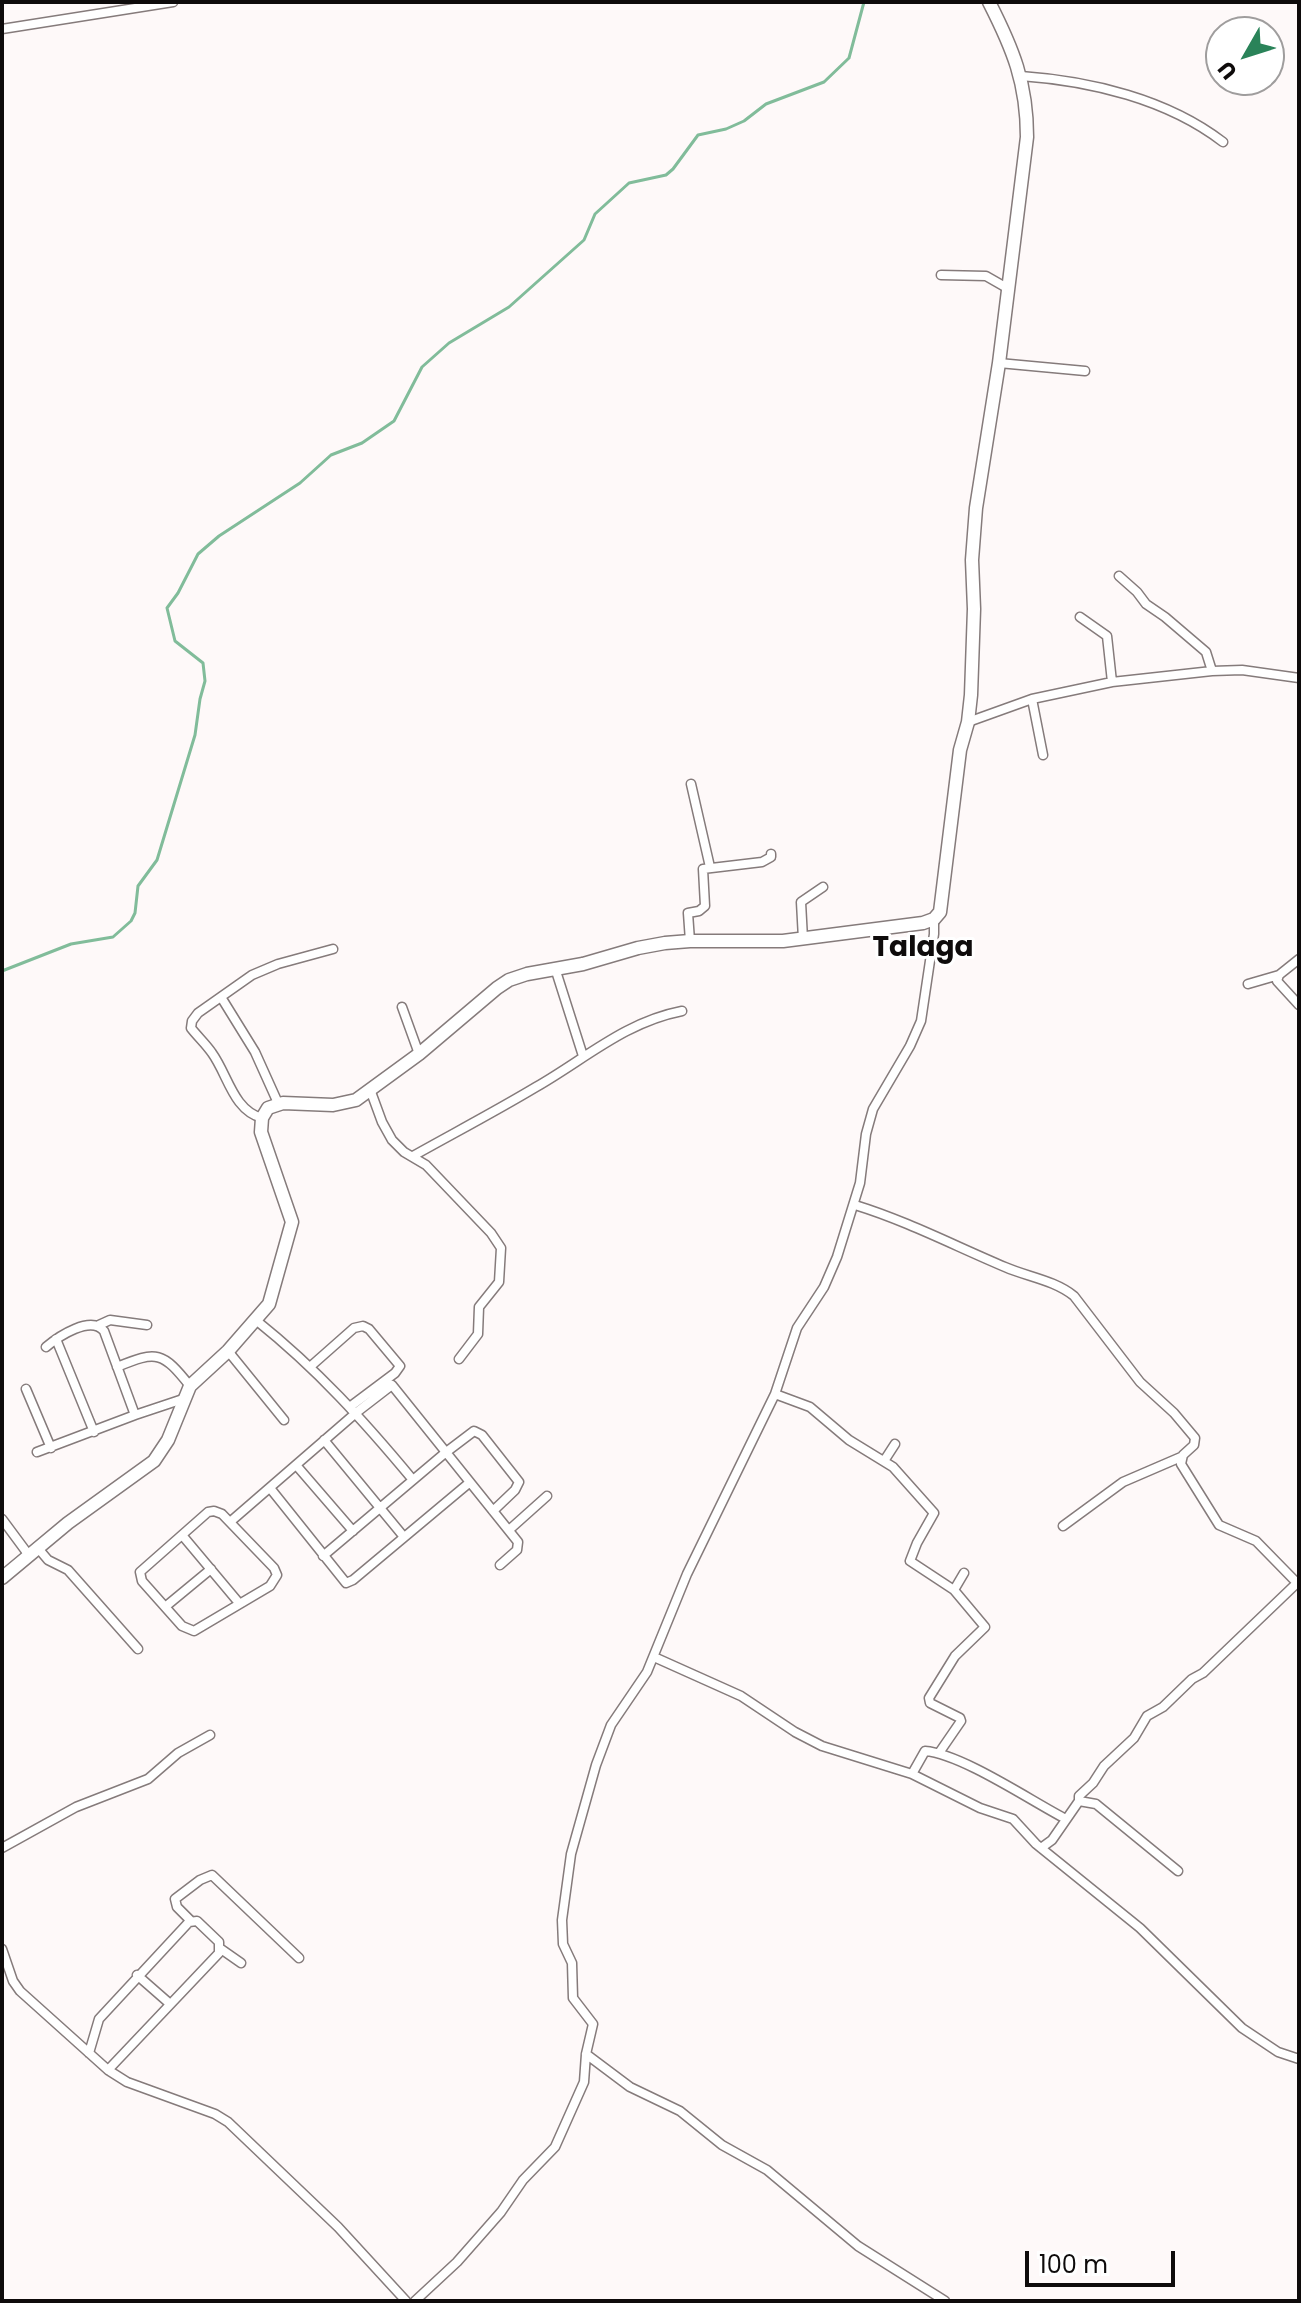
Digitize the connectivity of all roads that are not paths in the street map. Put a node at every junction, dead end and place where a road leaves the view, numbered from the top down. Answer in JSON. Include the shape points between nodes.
{"nodes":[{"id":1,"x":173,"y":2,"type":"edge"},
{"id":2,"x":989,"y":2,"type":"edge"},
{"id":3,"x":2,"y":29,"type":"edge"},
{"id":4,"x":1021,"y":76,"type":"junction"},
{"id":5,"x":1223,"y":142,"type":"dead end"},
{"id":6,"x":941,"y":275,"type":"dead end"},
{"id":7,"x":1007,"y":288,"type":"junction"},
{"id":8,"x":999,"y":363,"type":"junction"},
{"id":9,"x":1085,"y":371,"type":"dead end"},
{"id":10,"x":1119,"y":576,"type":"dead end"},
{"id":11,"x":1080,"y":617,"type":"dead end"},
{"id":12,"x":1212,"y":671,"type":"junction"},
{"id":13,"x":1299,"y":678,"type":"edge"},
{"id":14,"x":1112,"y":682,"type":"junction"},
{"id":15,"x":1032,"y":699,"type":"junction"},
{"id":16,"x":968,"y":722,"type":"junction"},
{"id":17,"x":1043,"y":755,"type":"dead end"},
{"id":18,"x":691,"y":784,"type":"dead end"},
{"id":19,"x":771,"y":854,"type":"dead end"},
{"id":20,"x":710,"y":867,"type":"junction"},
{"id":21,"x":823,"y":887,"type":"dead end"},
{"id":22,"x":934,"y":919,"type":"junction"},
{"id":23,"x":803,"y":939,"type":"junction"},
{"id":24,"x":690,"y":941,"type":"junction"},
{"id":25,"x":333,"y":949,"type":"dead end"},
{"id":26,"x":1299,"y":959,"type":"edge"},
{"id":27,"x":555,"y":968,"type":"junction"},
{"id":28,"x":1279,"y":975,"type":"junction"},
{"id":29,"x":1248,"y":984,"type":"dead end"},
{"id":30,"x":221,"y":997,"type":"junction"},
{"id":31,"x":1299,"y":1005,"type":"edge"},
{"id":32,"x":402,"y":1007,"type":"dead end"},
{"id":33,"x":682,"y":1011,"type":"dead end"},
{"id":34,"x":419,"y":1054,"type":"junction"},
{"id":35,"x":583,"y":1056,"type":"junction"},
{"id":36,"x":371,"y":1092,"type":"junction"},
{"id":37,"x":278,"y":1103,"type":"junction"},
{"id":38,"x":262,"y":1118,"type":"junction"},
{"id":39,"x":413,"y":1156,"type":"junction"},
{"id":40,"x":855,"y":1205,"type":"junction"},
{"id":41,"x":257,"y":1321,"type":"junction"},
{"id":42,"x":99,"y":1325,"type":"junction"},
{"id":43,"x":147,"y":1325,"type":"dead end"},
{"id":44,"x":56,"y":1339,"type":"junction"},
{"id":45,"x":46,"y":1347,"type":"dead end"},
{"id":46,"x":228,"y":1351,"type":"junction"},
{"id":47,"x":459,"y":1359,"type":"dead end"},
{"id":48,"x":311,"y":1366,"type":"junction"},
{"id":49,"x":117,"y":1367,"type":"junction"},
{"id":50,"x":390,"y":1382,"type":"junction"},
{"id":51,"x":190,"y":1386,"type":"junction"},
{"id":52,"x":26,"y":1389,"type":"dead end"},
{"id":53,"x":775,"y":1394,"type":"junction"},
{"id":54,"x":183,"y":1399,"type":"junction"},
{"id":55,"x":354,"y":1409,"type":"junction"},
{"id":56,"x":135,"y":1415,"type":"junction"},
{"id":57,"x":284,"y":1420,"type":"dead end"},
{"id":58,"x":94,"y":1432,"type":"junction"},
{"id":59,"x":324,"y":1440,"type":"junction"},
{"id":60,"x":895,"y":1444,"type":"dead end"},
{"id":61,"x":51,"y":1448,"type":"junction"},
{"id":62,"x":37,"y":1452,"type":"dead end"},
{"id":63,"x":445,"y":1453,"type":"junction"},
{"id":64,"x":1181,"y":1457,"type":"junction"},
{"id":65,"x":884,"y":1461,"type":"junction"},
{"id":66,"x":296,"y":1465,"type":"junction"},
{"id":67,"x":413,"y":1480,"type":"junction"},
{"id":68,"x":469,"y":1483,"type":"junction"},
{"id":69,"x":270,"y":1488,"type":"junction"},
{"id":70,"x":547,"y":1496,"type":"dead end"},
{"id":71,"x":382,"y":1508,"type":"junction"},
{"id":72,"x":493,"y":1511,"type":"junction"},
{"id":73,"x":2,"y":1519,"type":"edge"},
{"id":74,"x":230,"y":1522,"type":"junction"},
{"id":75,"x":1063,"y":1526,"type":"dead end"},
{"id":76,"x":509,"y":1530,"type":"junction"},
{"id":77,"x":353,"y":1531,"type":"junction"},
{"id":78,"x":182,"y":1535,"type":"junction"},
{"id":79,"x":404,"y":1537,"type":"junction"},
{"id":80,"x":33,"y":1551,"type":"junction"},
{"id":81,"x":323,"y":1556,"type":"junction"},
{"id":82,"x":500,"y":1565,"type":"dead end"},
{"id":83,"x":211,"y":1569,"type":"junction"},
{"id":84,"x":964,"y":1573,"type":"dead end"},
{"id":85,"x":2,"y":1578,"type":"edge"},
{"id":86,"x":1298,"y":1584,"type":"edge"},
{"id":87,"x":954,"y":1590,"type":"junction"},
{"id":88,"x":239,"y":1603,"type":"junction"},
{"id":89,"x":165,"y":1607,"type":"junction"},
{"id":90,"x":138,"y":1649,"type":"dead end"},
{"id":91,"x":654,"y":1657,"type":"junction"},
{"id":92,"x":210,"y":1735,"type":"dead end"},
{"id":93,"x":939,"y":1753,"type":"junction"},
{"id":94,"x":912,"y":1774,"type":"junction"},
{"id":95,"x":1079,"y":1801,"type":"junction"},
{"id":96,"x":1066,"y":1819,"type":"junction"},
{"id":97,"x":2,"y":1848,"type":"edge"},
{"id":98,"x":1041,"y":1848,"type":"junction"},
{"id":99,"x":1178,"y":1871,"type":"dead end"},
{"id":100,"x":191,"y":1921,"type":"junction"},
{"id":101,"x":2,"y":1949,"type":"edge"},
{"id":102,"x":221,"y":1949,"type":"junction"},
{"id":103,"x":299,"y":1958,"type":"dead end"},
{"id":104,"x":241,"y":1963,"type":"dead end"},
{"id":105,"x":137,"y":1975,"type":"junction"},
{"id":106,"x":169,"y":2003,"type":"junction"},
{"id":107,"x":89,"y":2053,"type":"junction"},
{"id":108,"x":586,"y":2054,"type":"junction"},
{"id":109,"x":1299,"y":2059,"type":"edge"},
{"id":110,"x":108,"y":2070,"type":"junction"},
{"id":111,"x":406,"y":2301,"type":"edge"},
{"id":112,"x":415,"y":2301,"type":"edge"},
{"id":113,"x":945,"y":2301,"type":"edge"}],
"edges":[{"from":1,"to":3,"type":"street"},
{"from":2,"to":4,"type":"street"},
{"from":4,"to":5,"type":"street","via":[[1127,95],[1187,117]]},
{"from":4,"to":7,"type":"street","via":[[1027,137]]},
{"from":6,"to":7,"type":"street","via":[[986,276]]},
{"from":7,"to":8,"type":"street"},
{"from":8,"to":9,"type":"street"},
{"from":8,"to":16,"type":"street","via":[[973,536]]},
{"from":10,"to":12,"type":"street","via":[[1206,652]]},
{"from":11,"to":14,"type":"street","via":[[1107,636]]},
{"from":12,"to":13,"type":"street"},
{"from":12,"to":14,"type":"street"},
{"from":14,"to":15,"type":"street"},
{"from":15,"to":16,"type":"street"},
{"from":15,"to":17,"type":"street"},
{"from":16,"to":22,"type":"street","via":[[960,750],[942,907]]},
{"from":18,"to":20,"type":"street"},
{"from":19,"to":20,"type":"street","via":[[762,862]]},
{"from":20,"to":24,"type":"street","via":[[701,872],[705,906],[686,916]]},
{"from":21,"to":23,"type":"street","via":[[801,902]]},
{"from":22,"to":23,"type":"street"},
{"from":22,"to":40,"type":"street","via":[[921,1021],[873,1109]]},
{"from":23,"to":24,"type":"street"},
{"from":24,"to":27,"type":"street"},
{"from":25,"to":30,"type":"street","via":[[263,970]]},
{"from":26,"to":28,"type":"street"},
{"from":27,"to":34,"type":"street","via":[[502,984]]},
{"from":27,"to":35,"type":"street"},
{"from":28,"to":29,"type":"street"},
{"from":28,"to":31,"type":"street","via":[[1278,983]]},
{"from":30,"to":37,"type":"street"},
{"from":30,"to":38,"type":"street","via":[[198,1013],[191,1028],[212,1052],[241,1105]]},
{"from":32,"to":34,"type":"street"},
{"from":33,"to":35,"type":"street","via":[[640,1023]]},
{"from":34,"to":36,"type":"street"},
{"from":35,"to":39,"type":"street"},
{"from":36,"to":37,"type":"street","via":[[341,1104]]},
{"from":36,"to":39,"type":"street","via":[[392,1140]]},
{"from":37,"to":38,"type":"street"},
{"from":38,"to":41,"type":"street","via":[[263,1140],[292,1222],[272,1297]]},
{"from":39,"to":47,"type":"street","via":[[491,1233],[502,1253],[499,1282],[477,1311],[478,1334]]},
{"from":40,"to":53,"type":"street","via":[[827,1279],[793,1339]]},
{"from":40,"to":64,"type":"street","via":[[1067,1290],[1140,1382],[1195,1438]]},
{"from":41,"to":46,"type":"street"},
{"from":41,"to":48,"type":"street"},
{"from":42,"to":43,"type":"street","via":[[110,1320]]},
{"from":42,"to":44,"type":"street","via":[[92,1323]]},
{"from":42,"to":49,"type":"street"},
{"from":44,"to":45,"type":"street"},
{"from":44,"to":58,"type":"street"},
{"from":46,"to":51,"type":"street"},
{"from":46,"to":57,"type":"street"},
{"from":48,"to":50,"type":"street","via":[[363,1326],[400,1366]]},
{"from":48,"to":55,"type":"street"},
{"from":49,"to":51,"type":"street","via":[[156,1355],[168,1360]]},
{"from":49,"to":56,"type":"street"},
{"from":50,"to":55,"type":"street"},
{"from":50,"to":63,"type":"street"},
{"from":51,"to":54,"type":"street"},
{"from":52,"to":61,"type":"street"},
{"from":53,"to":65,"type":"street","via":[[810,1407]]},
{"from":53,"to":91,"type":"street","via":[[687,1574]]},
{"from":54,"to":56,"type":"street"},
{"from":54,"to":80,"type":"street","via":[[154,1461]]},
{"from":55,"to":59,"type":"street"},
{"from":55,"to":67,"type":"street"},
{"from":56,"to":58,"type":"street"},
{"from":58,"to":61,"type":"street"},
{"from":59,"to":66,"type":"street"},
{"from":59,"to":71,"type":"street"},
{"from":60,"to":65,"type":"street"},
{"from":61,"to":62,"type":"street"},
{"from":63,"to":67,"type":"street"},
{"from":63,"to":68,"type":"street"},
{"from":63,"to":72,"type":"street","via":[[476,1431],[518,1478],[518,1487]]},
{"from":64,"to":75,"type":"street","via":[[1123,1482]]},
{"from":64,"to":86,"type":"street","via":[[1219,1525],[1256,1541]]},
{"from":65,"to":87,"type":"street","via":[[934,1513],[910,1561]]},
{"from":66,"to":69,"type":"street"},
{"from":66,"to":77,"type":"street"},
{"from":67,"to":71,"type":"street"},
{"from":68,"to":72,"type":"street"},
{"from":68,"to":79,"type":"street"},
{"from":69,"to":74,"type":"street"},
{"from":69,"to":81,"type":"street"},
{"from":70,"to":76,"type":"street"},
{"from":71,"to":77,"type":"street"},
{"from":71,"to":79,"type":"street"},
{"from":72,"to":76,"type":"street"},
{"from":73,"to":80,"type":"street"},
{"from":74,"to":78,"type":"street","via":[[218,1512],[208,1512]]},
{"from":74,"to":88,"type":"street","via":[[277,1575],[270,1586]]},
{"from":76,"to":82,"type":"street","via":[[517,1550]]},
{"from":77,"to":81,"type":"street"},
{"from":78,"to":83,"type":"street"},
{"from":78,"to":89,"type":"street","via":[[140,1572]]},
{"from":79,"to":81,"type":"street","via":[[350,1583]]},
{"from":80,"to":85,"type":"street"},
{"from":80,"to":90,"type":"street","via":[[68,1570]]},
{"from":83,"to":88,"type":"street"},
{"from":83,"to":89,"type":"street"},
{"from":84,"to":87,"type":"street"},
{"from":86,"to":95,"type":"street","via":[[1203,1673],[1147,1716],[1142,1729],[1104,1766]]},
{"from":87,"to":93,"type":"street","via":[[985,1627],[955,1656],[929,1698],[961,1721]]},
{"from":88,"to":89,"type":"street","via":[[199,1631],[182,1626]]},
{"from":91,"to":94,"type":"street","via":[[741,1696],[822,1746]]},
{"from":91,"to":108,"type":"street","via":[[607,1735],[571,1854],[562,1940],[572,1963],[573,1998],[593,2024]]},
{"from":92,"to":97,"type":"street","via":[[148,1779],[76,1807]]},
{"from":93,"to":94,"type":"street","via":[[925,1751]]},
{"from":93,"to":96,"type":"street"},
{"from":94,"to":98,"type":"street","via":[[1013,1819]]},
{"from":95,"to":96,"type":"street"},
{"from":95,"to":99,"type":"street","via":[[1096,1804]]},
{"from":96,"to":98,"type":"street"},
{"from":98,"to":109,"type":"street","via":[[1140,1928],[1242,2028]]},
{"from":100,"to":102,"type":"street","via":[[214,1936]]},
{"from":100,"to":103,"type":"street","via":[[175,1899],[212,1875]]},
{"from":100,"to":105,"type":"street"},
{"from":101,"to":107,"type":"street","via":[[20,1991]]},
{"from":102,"to":104,"type":"street"},
{"from":102,"to":106,"type":"street"},
{"from":105,"to":106,"type":"street"},
{"from":105,"to":107,"type":"street","via":[[99,2019]]},
{"from":106,"to":110,"type":"street"},
{"from":107,"to":110,"type":"street"},
{"from":108,"to":112,"type":"street","via":[[584,2082],[555,2147],[457,2262]]},
{"from":108,"to":113,"type":"street","via":[[630,2087],[672,2107],[722,2145],[767,2170],[858,2246]]},
{"from":110,"to":111,"type":"street","via":[[141,2089],[228,2122]]}]}
